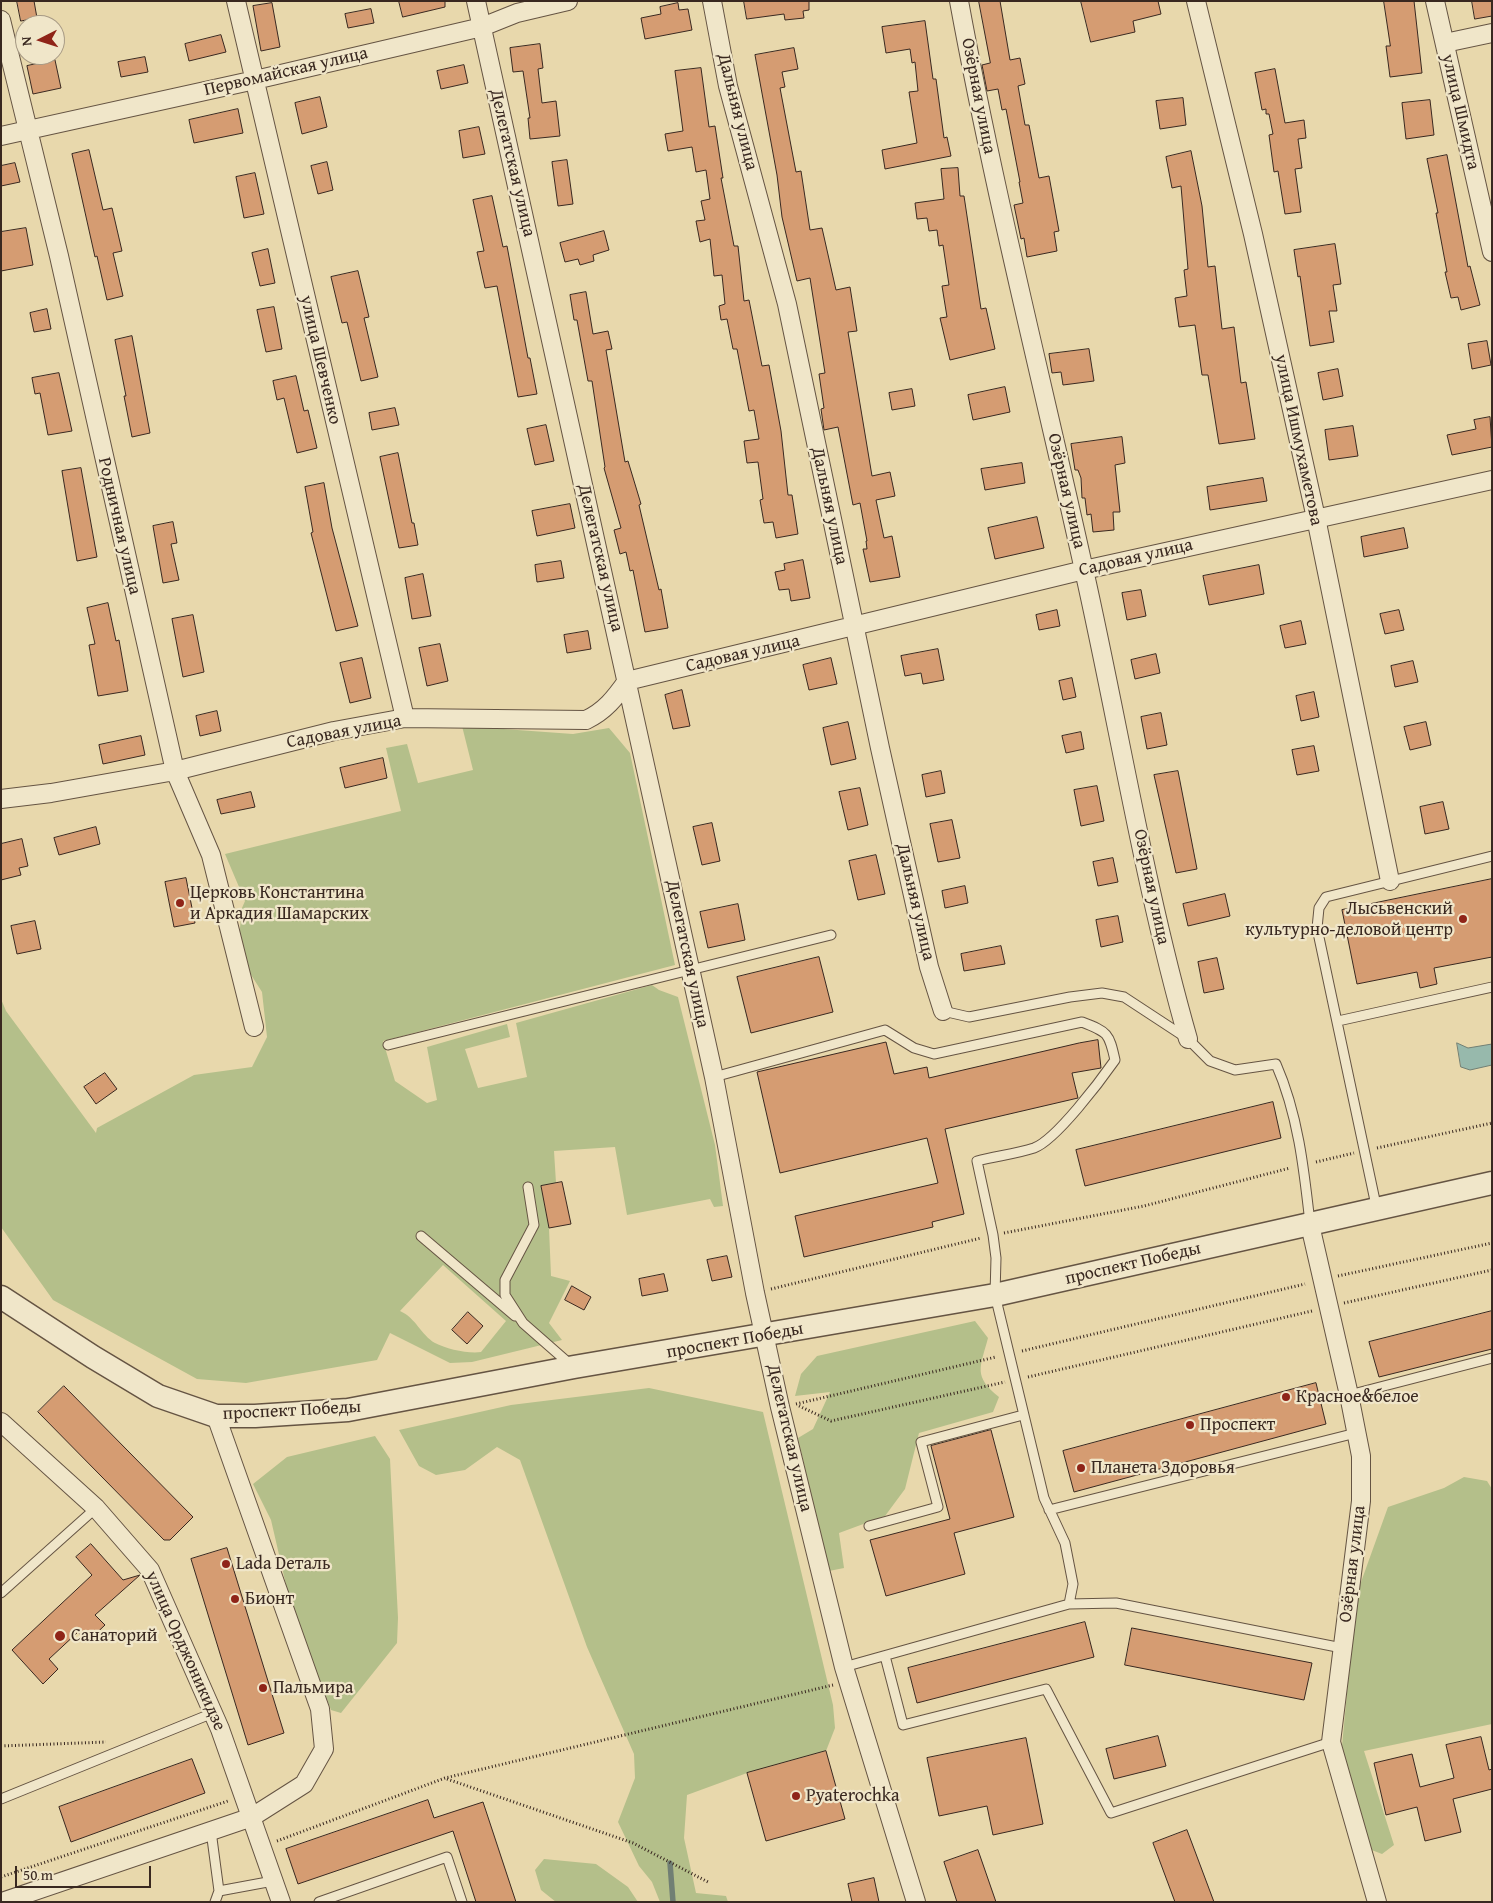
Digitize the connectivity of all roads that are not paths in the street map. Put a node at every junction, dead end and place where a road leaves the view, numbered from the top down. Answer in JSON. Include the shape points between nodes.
{"nodes":[{"id":1,"x":236,"y":1,"type":"edge"},
{"id":2,"x":476,"y":1,"type":"edge"},
{"id":3,"x":568,"y":1,"type":"edge"},
{"id":4,"x":712,"y":1,"type":"edge"},
{"id":5,"x":959,"y":1,"type":"edge"},
{"id":6,"x":1196,"y":1,"type":"edge"},
{"id":7,"x":1435,"y":1,"type":"edge"},
{"id":8,"x":1,"y":20,"type":"edge"},
{"id":9,"x":482,"y":27,"type":"junction"},
{"id":10,"x":1492,"y":34,"type":"edge"},
{"id":11,"x":1445,"y":43,"type":"junction"},
{"id":12,"x":255,"y":80,"type":"junction"},
{"id":13,"x":28,"y":130,"type":"junction"},
{"id":14,"x":1,"y":136,"type":"edge"},
{"id":15,"x":1492,"y":252,"type":"edge"},
{"id":16,"x":1492,"y":480,"type":"edge"},
{"id":17,"x":1316,"y":518,"type":"junction"},
{"id":18,"x":1084,"y":570,"type":"junction"},
{"id":19,"x":854,"y":628,"type":"junction"},
{"id":20,"x":627,"y":681,"type":"junction"},
{"id":21,"x":405,"y":718,"type":"junction"},
{"id":22,"x":175,"y":771,"type":"junction"},
{"id":23,"x":1,"y":799,"type":"edge"},
{"id":24,"x":1492,"y":856,"type":"edge"},
{"id":25,"x":1390,"y":881,"type":"junction"},
{"id":26,"x":831,"y":935,"type":"dead end"},
{"id":27,"x":690,"y":971,"type":"junction"},
{"id":28,"x":1492,"y":987,"type":"edge"},
{"id":29,"x":943,"y":1011,"type":"joint"},
{"id":30,"x":1338,"y":1021,"type":"junction"},
{"id":31,"x":254,"y":1027,"type":"dead end"},
{"id":32,"x":1188,"y":1038,"type":"junction"},
{"id":33,"x":388,"y":1045,"type":"dead end"},
{"id":34,"x":714,"y":1077,"type":"junction"},
{"id":35,"x":1492,"y":1183,"type":"edge"},
{"id":36,"x":528,"y":1187,"type":"dead end"},
{"id":37,"x":1377,"y":1210,"type":"junction"},
{"id":38,"x":1310,"y":1225,"type":"junction"},
{"id":39,"x":421,"y":1236,"type":"dead end"},
{"id":40,"x":995,"y":1295,"type":"junction"},
{"id":41,"x":1,"y":1297,"type":"edge"},
{"id":42,"x":523,"y":1322,"type":"junction"},
{"id":43,"x":765,"y":1336,"type":"junction"},
{"id":44,"x":1492,"y":1358,"type":"edge"},
{"id":45,"x":574,"y":1368,"type":"junction"},
{"id":46,"x":1349,"y":1395,"type":"junction"},
{"id":47,"x":1023,"y":1415,"type":"junction"},
{"id":48,"x":216,"y":1416,"type":"junction"},
{"id":49,"x":1,"y":1422,"type":"edge"},
{"id":50,"x":1356,"y":1433,"type":"junction"},
{"id":51,"x":96,"y":1508,"type":"junction"},
{"id":52,"x":1049,"y":1510,"type":"junction"},
{"id":53,"x":869,"y":1526,"type":"dead end"},
{"id":54,"x":1,"y":1593,"type":"edge"},
{"id":55,"x":1068,"y":1604,"type":"junction"},
{"id":56,"x":1342,"y":1648,"type":"junction"},
{"id":57,"x":885,"y":1656,"type":"junction"},
{"id":58,"x":846,"y":1674,"type":"junction"},
{"id":59,"x":213,"y":1712,"type":"junction"},
{"id":60,"x":1330,"y":1742,"type":"junction"},
{"id":61,"x":1,"y":1799,"type":"edge"},
{"id":62,"x":252,"y":1817,"type":"junction"},
{"id":63,"x":211,"y":1831,"type":"junction"},
{"id":64,"x":273,"y":1881,"type":"junction"},
{"id":65,"x":219,"y":1892,"type":"junction"},
{"id":66,"x":2,"y":1902,"type":"edge"},
{"id":67,"x":215,"y":1902,"type":"edge"},
{"id":68,"x":281,"y":1902,"type":"edge"},
{"id":69,"x":319,"y":1902,"type":"edge"},
{"id":70,"x":462,"y":1902,"type":"edge"},
{"id":71,"x":916,"y":1902,"type":"edge"},
{"id":72,"x":1377,"y":1902,"type":"edge"}],
"edges":[{"from":1,"to":12,"type":"street","name":"улица Шевченко"},
{"from":2,"to":9,"type":"street","name":"Делегатская улица"},
{"from":3,"to":9,"type":"street","name":"Первомайская улица","via":[[517,13]]},
{"from":4,"to":19,"type":"street","name":"Дальняя улица","via":[[728,86],[787,304]]},
{"from":5,"to":18,"type":"street","name":"Озёрная улица","via":[[977,100]]},
{"from":6,"to":17,"type":"street","name":"улица Ишмухаметова","via":[[1253,234]]},
{"from":7,"to":11,"type":"street","name":"улица Шмидта"},
{"from":8,"to":13,"type":"street","name":"Родничная улица"},
{"from":9,"to":12,"type":"street","name":"Первомайская улица"},
{"from":9,"to":20,"type":"street","name":"Делегатская улица"},
{"from":10,"to":11,"type":"street"},
{"from":11,"to":15,"type":"street","name":"улица Шмидта"},
{"from":12,"to":13,"type":"street","name":"Первомайская улица"},
{"from":12,"to":21,"type":"street","name":"улица Шевченко"},
{"from":13,"to":14,"type":"street","name":"Первомайская улица"},
{"from":13,"to":22,"type":"street","name":"Родничная улица"},
{"from":16,"to":17,"type":"street","name":"Садовая улица"},
{"from":17,"to":18,"type":"street","name":"Садовая улица"},
{"from":17,"to":25,"type":"street","name":"улица Ишмухаметова"},
{"from":18,"to":19,"type":"street","name":"Садовая улица"},
{"from":18,"to":32,"type":"street","name":"Озёрная улица","via":[[1168,969]]},
{"from":19,"to":20,"type":"street","name":"Садовая улица"},
{"from":19,"to":29,"type":"street","name":"Дальняя улица","via":[[929,967]]},
{"from":20,"to":21,"type":"street","name":"Садовая улица","via":[[611,704],[586,720]]},
{"from":20,"to":27,"type":"street","name":"Делегатская улица"},
{"from":21,"to":22,"type":"street","name":"Садовая улица","via":[[334,731]]},
{"from":22,"to":23,"type":"street","name":"Садовая улица"},
{"from":22,"to":31,"type":"street","name":"Родничная улица","via":[[211,855]]},
{"from":24,"to":25,"type":"lane"},
{"from":25,"to":30,"type":"lane","via":[[1326,897],[1319,908],[1317,928]]},
{"from":26,"to":27,"type":"lane"},
{"from":27,"to":33,"type":"lane"},
{"from":27,"to":34,"type":"street","name":"Делегатская улица"},
{"from":28,"to":30,"type":"lane"},
{"from":29,"to":32,"type":"lane","via":[[969,1017],[1102,994],[1124,998]]},
{"from":30,"to":37,"type":"lane"},
{"from":32,"to":38,"type":"lane","via":[[1210,1061],[1235,1070],[1276,1064],[1286,1088],[1304,1165]]},
{"from":34,"to":40,"type":"lane","via":[[885,1030],[914,1048],[934,1054],[1082,1022],[1102,1030],[1110,1041],[1115,1060],[1096,1087],[1057,1130],[1036,1147],[977,1161],[993,1235]]},
{"from":34,"to":43,"type":"street","name":"Делегатская улица"},
{"from":35,"to":37,"type":"street","name":"проспект Победы"},
{"from":36,"to":42,"type":"lane","via":[[534,1225],[506,1280],[505,1295]]},
{"from":37,"to":38,"type":"street","name":"проспект Победы"},
{"from":38,"to":40,"type":"street","name":"проспект Победы"},
{"from":38,"to":46,"type":"street","name":"Озёрная улица"},
{"from":39,"to":42,"type":"lane"},
{"from":40,"to":43,"type":"street","name":"проспект Победы"},
{"from":40,"to":47,"type":"lane"},
{"from":41,"to":48,"type":"street","name":"проспект Победы","via":[[158,1396]]},
{"from":42,"to":45,"type":"lane"},
{"from":43,"to":45,"type":"street","name":"проспект Победы"},
{"from":43,"to":58,"type":"street","name":"Делегатская улица"},
{"from":44,"to":46,"type":"lane"},
{"from":45,"to":48,"type":"street","name":"проспект Победы","via":[[348,1410]]},
{"from":46,"to":50,"type":"street","name":"Озёрная улица"},
{"from":47,"to":52,"type":"lane"},
{"from":47,"to":53,"type":"lane","via":[[922,1442],[938,1507]]},
{"from":48,"to":62,"type":"street","via":[[320,1710],[324,1749],[304,1784]]},
{"from":49,"to":51,"type":"street","name":"улица Орджоникидзе"},
{"from":50,"to":52,"type":"lane"},
{"from":50,"to":56,"type":"street","name":"Озёрная улица","via":[[1361,1456],[1361,1501]]},
{"from":51,"to":54,"type":"lane"},
{"from":51,"to":59,"type":"street","name":"улица Орджоникидзе","via":[[150,1570]]},
{"from":52,"to":55,"type":"lane","via":[[1065,1543],[1074,1584]]},
{"from":55,"to":56,"type":"lane","via":[[1116,1604]]},
{"from":55,"to":57,"type":"lane"},
{"from":56,"to":60,"type":"street","name":"Озёрная улица"},
{"from":57,"to":58,"type":"lane"},
{"from":57,"to":60,"type":"lane","via":[[903,1725],[1046,1689],[1111,1813]]},
{"from":58,"to":71,"type":"street","name":"Делегатская улица"},
{"from":59,"to":61,"type":"lane"},
{"from":59,"to":62,"type":"street","name":"улица Орджоникидзе"},
{"from":60,"to":72,"type":"street","name":"Озёрная улица"},
{"from":62,"to":63,"type":"street"},
{"from":62,"to":64,"type":"street","name":"улица Орджоникидзе"},
{"from":63,"to":65,"type":"lane"},
{"from":63,"to":66,"type":"street"},
{"from":64,"to":65,"type":"lane"},
{"from":64,"to":68,"type":"street","name":"улица Орджоникидзе"},
{"from":65,"to":67,"type":"lane"},
{"from":69,"to":70,"type":"lane","via":[[446,1857]]}]}
